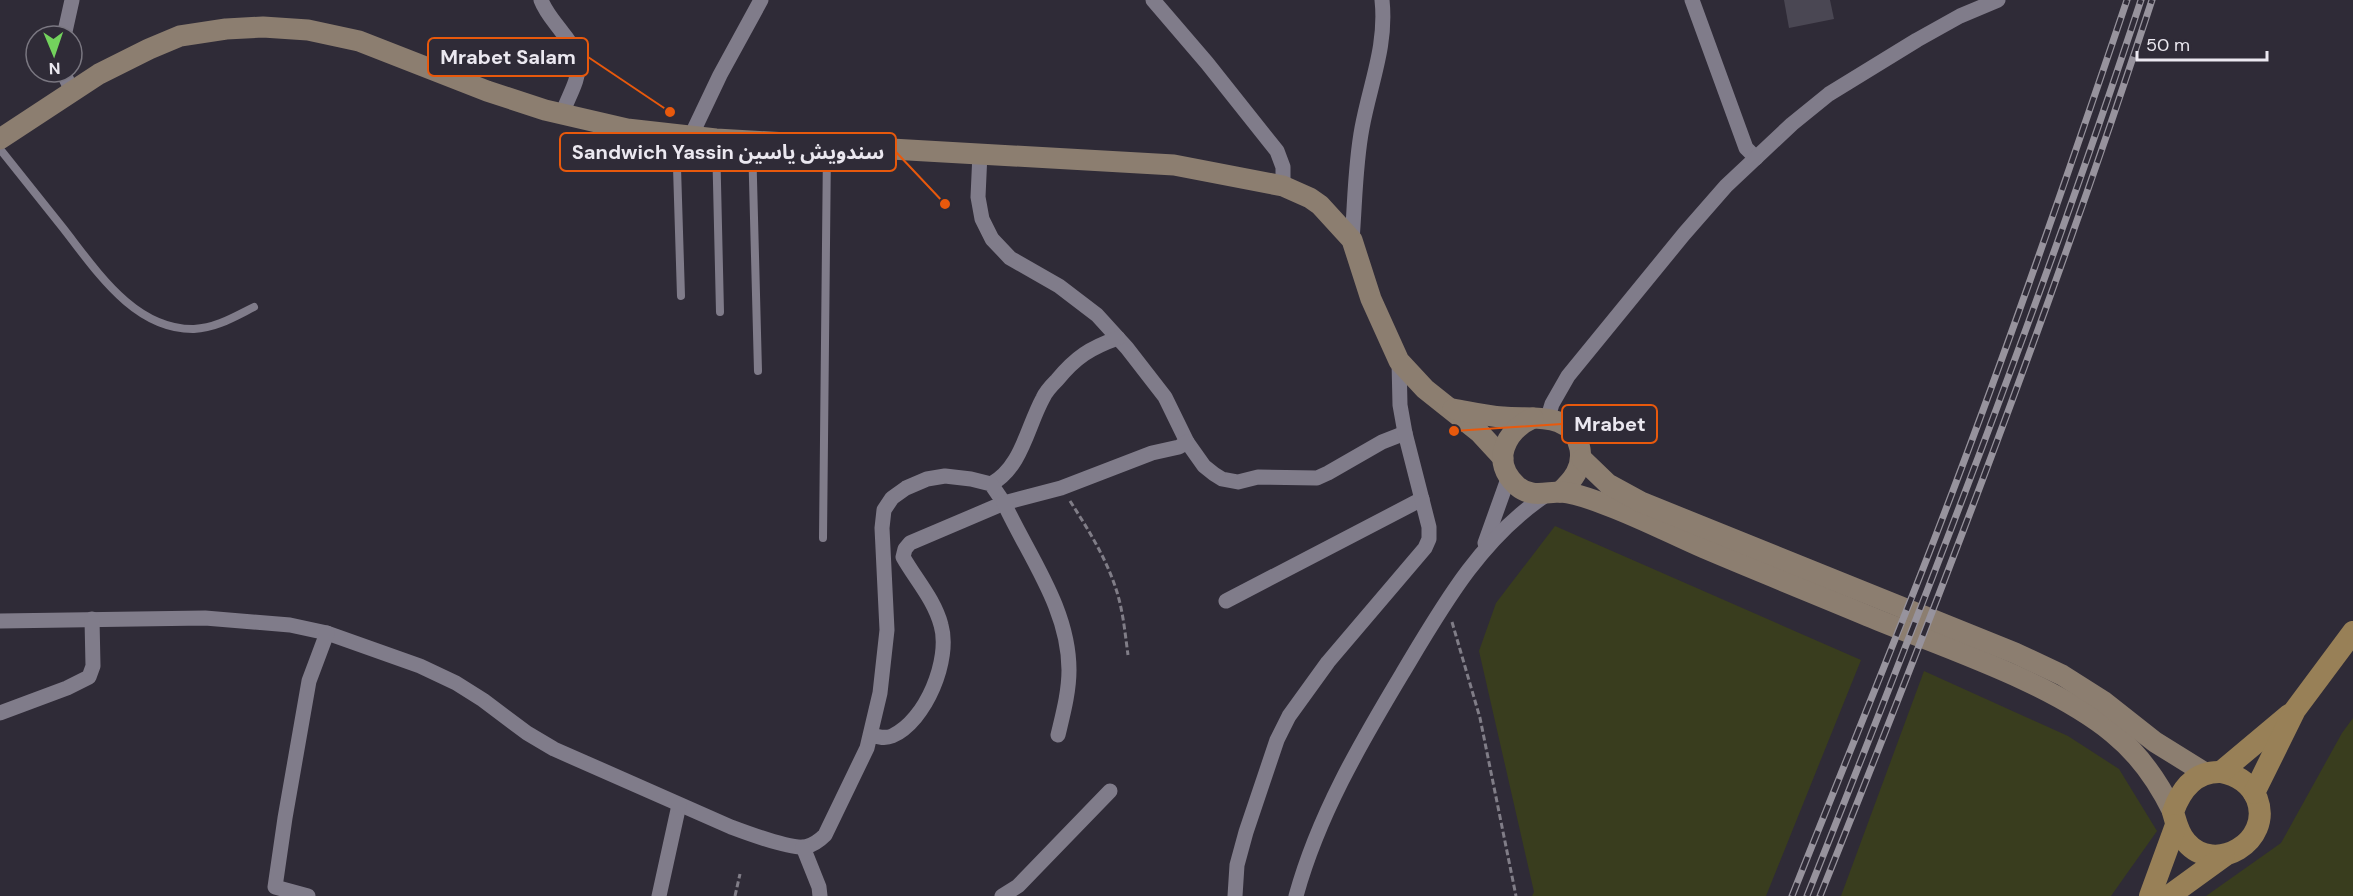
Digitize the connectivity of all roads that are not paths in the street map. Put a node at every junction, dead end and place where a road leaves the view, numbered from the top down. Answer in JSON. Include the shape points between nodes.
{"nodes":[{"id":1,"x":72,"y":0,"type":"edge"},
{"id":2,"x":541,"y":0,"type":"edge"},
{"id":3,"x":761,"y":0,"type":"edge"},
{"id":4,"x":1153,"y":0,"type":"edge"},
{"id":5,"x":1382,"y":0,"type":"edge"},
{"id":6,"x":1692,"y":0,"type":"edge"},
{"id":7,"x":1998,"y":0,"type":"edge"},
{"id":8,"x":67,"y":24,"type":"edge"},
{"id":9,"x":69,"y":84,"type":"edge"},
{"id":10,"x":72,"y":91,"type":"junction"},
{"id":11,"x":562,"y":114,"type":"junction"},
{"id":12,"x":684,"y":136,"type":"junction"},
{"id":13,"x":0,"y":139,"type":"edge"},
{"id":14,"x":716,"y":139,"type":"junction"},
{"id":15,"x":752,"y":141,"type":"junction"},
{"id":16,"x":827,"y":146,"type":"junction"},
{"id":17,"x":0,"y":149,"type":"edge"},
{"id":18,"x":980,"y":153,"type":"junction"},
{"id":19,"x":1756,"y":158,"type":"junction"},
{"id":20,"x":1283,"y":186,"type":"junction"},
{"id":21,"x":1352,"y":240,"type":"junction"},
{"id":22,"x":681,"y":296,"type":"dead end"},
{"id":23,"x":254,"y":307,"type":"dead end"},
{"id":24,"x":720,"y":312,"type":"dead end"},
{"id":25,"x":1118,"y":338,"type":"junction"},
{"id":26,"x":1400,"y":361,"type":"junction"},
{"id":27,"x":758,"y":371,"type":"dead end"},
{"id":28,"x":1451,"y":409,"type":"junction"},
{"id":29,"x":1541,"y":418,"type":"junction"},
{"id":30,"x":1405,"y":433,"type":"junction"},
{"id":31,"x":1187,"y":442,"type":"junction"},
{"id":32,"x":1582,"y":459,"type":"junction"},
{"id":33,"x":1506,"y":467,"type":"junction"},
{"id":34,"x":991,"y":484,"type":"junction"},
{"id":35,"x":1553,"y":493,"type":"junction"},
{"id":36,"x":1422,"y":499,"type":"junction"},
{"id":37,"x":1004,"y":503,"type":"junction"},
{"id":38,"x":882,"y":528,"type":"junction"},
{"id":39,"x":823,"y":538,"type":"dead end"},
{"id":40,"x":907,"y":547,"type":"junction"},
{"id":41,"x":1482,"y":552,"type":"junction"},
{"id":42,"x":1746,"y":555,"type":"junction"},
{"id":43,"x":1226,"y":601,"type":"dead end"},
{"id":44,"x":92,"y":619,"type":"junction"},
{"id":45,"x":0,"y":621,"type":"edge"},
{"id":46,"x":2353,"y":632,"type":"edge"},
{"id":47,"x":327,"y":633,"type":"junction"},
{"id":48,"x":2015,"y":653,"type":"junction"},
{"id":49,"x":2006,"y":673,"type":"junction"},
{"id":50,"x":2295,"y":710,"type":"junction"},
{"id":51,"x":0,"y":713,"type":"edge"},
{"id":52,"x":870,"y":735,"type":"junction"},
{"id":53,"x":1058,"y":735,"type":"dead end"},
{"id":54,"x":2213,"y":772,"type":"junction"},
{"id":55,"x":1110,"y":791,"type":"dead end"},
{"id":56,"x":2254,"y":793,"type":"junction"},
{"id":57,"x":679,"y":805,"type":"junction"},
{"id":58,"x":2175,"y":818,"type":"junction"},
{"id":59,"x":803,"y":848,"type":"junction"},
{"id":60,"x":2224,"y":856,"type":"junction"},
{"id":61,"x":1024,"y":891,"type":"edge"},
{"id":62,"x":274,"y":892,"type":"edge"},
{"id":63,"x":308,"y":896,"type":"edge"},
{"id":64,"x":659,"y":896,"type":"edge"},
{"id":65,"x":820,"y":896,"type":"edge"},
{"id":66,"x":1002,"y":896,"type":"edge"},
{"id":67,"x":1235,"y":896,"type":"edge"},
{"id":68,"x":1296,"y":896,"type":"edge"},
{"id":69,"x":2150,"y":896,"type":"edge"},
{"id":70,"x":2169,"y":896,"type":"edge"}],
"edges":[{"from":1,"to":8,"type":"street"},
{"from":2,"to":11,"type":"street","via":[[546,13],[578,54],[577,76]]},
{"from":3,"to":12,"type":"street"},
{"from":4,"to":20,"type":"street","via":[[1277,152],[1283,167]]},
{"from":5,"to":21,"type":"street","via":[[1381,53],[1359,148]]},
{"from":6,"to":19,"type":"street","via":[[1746,148]]},
{"from":7,"to":19,"type":"street","via":[[1960,16],[1829,94]]},
{"from":9,"to":10,"type":"street"},
{"from":10,"to":11,"type":"street","via":[[180,36],[263,27],[308,30],[359,41],[487,91]]},
{"from":10,"to":13,"type":"street"},
{"from":11,"to":12,"type":"street","via":[[627,129]]},
{"from":12,"to":14,"type":"street"},
{"from":12,"to":22,"type":"lane"},
{"from":14,"to":15,"type":"street"},
{"from":14,"to":24,"type":"lane"},
{"from":15,"to":16,"type":"street"},
{"from":15,"to":27,"type":"lane"},
{"from":16,"to":18,"type":"street"},
{"from":16,"to":39,"type":"lane"},
{"from":17,"to":23,"type":"lane","via":[[110,288],[145,315],[164,324],[195,329],[219,325]]},
{"from":18,"to":20,"type":"street","via":[[1174,165]]},
{"from":18,"to":25,"type":"street","via":[[978,197],[982,219],[993,239],[1010,258],[1059,286],[1097,315]]},
{"from":19,"to":29,"type":"street","via":[[1684,234],[1578,363]]},
{"from":20,"to":21,"type":"street","via":[[1320,205]]},
{"from":21,"to":26,"type":"street","via":[[1371,298]]},
{"from":25,"to":31,"type":"street","via":[[1165,397]]},
{"from":25,"to":34,"type":"street","via":[[1073,360],[1044,396],[1015,462],[1002,478]]},
{"from":26,"to":28,"type":"street","via":[[1425,389]]},
{"from":26,"to":30,"type":"street","via":[[1400,405]]},
{"from":28,"to":29,"type":"street"},
{"from":28,"to":33,"type":"street","via":[[1479,432]]},
{"from":29,"to":32,"type":"street","via":[[1562,422],[1573,432]]},
{"from":29,"to":33,"type":"street","via":[[1520,424],[1510,434],[1504,448]]},
{"from":30,"to":31,"type":"street","via":[[1317,478],[1275,476],[1238,482],[1214,474]]},
{"from":30,"to":36,"type":"street"},
{"from":31,"to":37,"type":"street","via":[[1061,488]]},
{"from":32,"to":35,"type":"street","via":[[1570,483]]},
{"from":32,"to":42,"type":"street","via":[[1624,494]]},
{"from":33,"to":35,"type":"street","via":[[1518,487],[1531,493]]},
{"from":33,"to":41,"type":"street"},
{"from":34,"to":37,"type":"street"},
{"from":34,"to":38,"type":"street","via":[[945,476],[927,479],[892,498],[884,510]]},
{"from":35,"to":41,"type":"street","via":[[1512,520]]},
{"from":35,"to":42,"type":"street","via":[[1608,505]]},
{"from":36,"to":43,"type":"street"},
{"from":36,"to":67,"type":"street","via":[[1429,527],[1425,548],[1328,662],[1276,740],[1237,865]]},
{"from":37,"to":40,"type":"street"},
{"from":37,"to":53,"type":"street","via":[[1046,584],[1064,631],[1069,670]]},
{"from":38,"to":40,"type":"street"},
{"from":38,"to":52,"type":"street","via":[[887,630],[880,693]]},
{"from":40,"to":52,"type":"street","via":[[903,557],[932,601],[942,627],[943,652],[936,681],[910,722],[885,738]]},
{"from":41,"to":68,"type":"street","via":[[1446,600],[1354,757],[1324,817]]},
{"from":42,"to":48,"type":"street"},
{"from":42,"to":49,"type":"street"},
{"from":44,"to":45,"type":"street"},
{"from":44,"to":47,"type":"street","via":[[205,618],[290,625]]},
{"from":44,"to":51,"type":"street","via":[[93,666],[89,677]]},
{"from":46,"to":50,"type":"main road"},
{"from":47,"to":57,"type":"street","via":[[400,658],[456,683],[554,749]]},
{"from":47,"to":62,"type":"street","via":[[309,681]]},
{"from":48,"to":49,"type":"street"},
{"from":48,"to":54,"type":"street","via":[[2062,675],[2155,742]]},
{"from":49,"to":58,"type":"street","via":[[2051,694],[2112,732],[2148,768]]},
{"from":50,"to":54,"type":"main road"},
{"from":50,"to":56,"type":"main road"},
{"from":52,"to":59,"type":"street","via":[[860,765],[825,835]]},
{"from":54,"to":56,"type":"main road","via":[[2241,779]]},
{"from":54,"to":58,"type":"main road","via":[[2195,778],[2181,792]]},
{"from":55,"to":61,"type":"street"},
{"from":56,"to":60,"type":"main road","via":[[2260,813],[2256,832],[2242,848]]},
{"from":57,"to":59,"type":"street","via":[[754,836]]},
{"from":57,"to":64,"type":"street"},
{"from":58,"to":60,"type":"main road","via":[[2186,843],[2204,854]]},
{"from":58,"to":69,"type":"main road"},
{"from":59,"to":65,"type":"street"},
{"from":60,"to":70,"type":"main road"},
{"from":61,"to":66,"type":"street"},
{"from":62,"to":63,"type":"street"}]}
